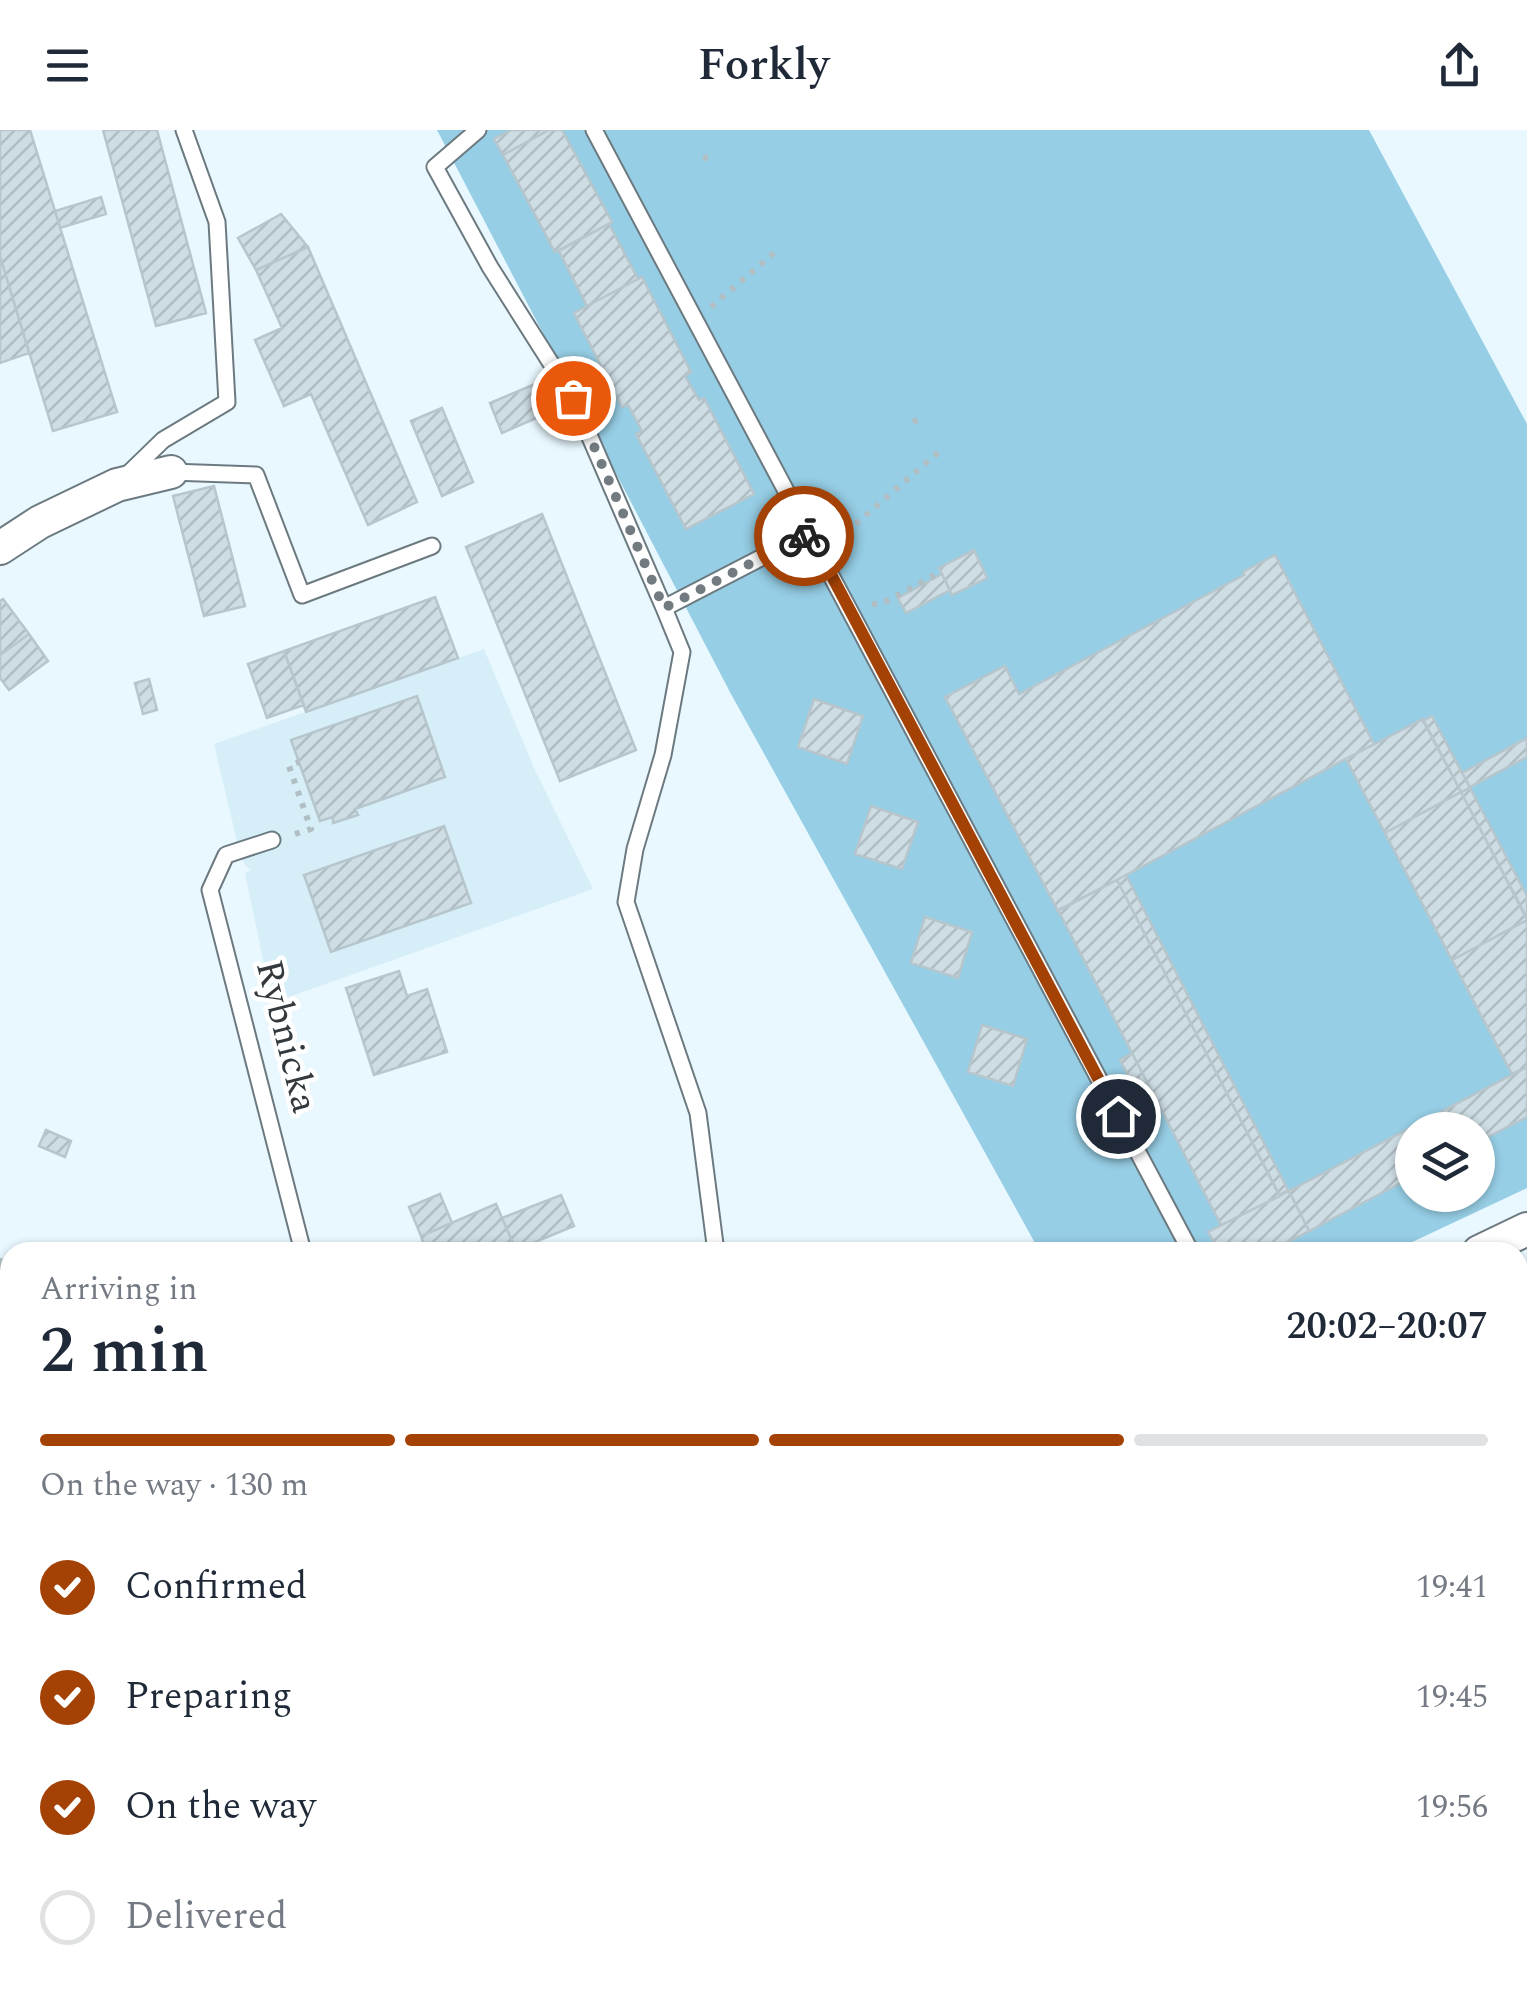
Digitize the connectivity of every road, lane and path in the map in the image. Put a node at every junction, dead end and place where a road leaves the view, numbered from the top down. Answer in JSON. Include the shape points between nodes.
{"nodes":[{"id":1,"x":184,"y":130,"type":"edge"},
{"id":2,"x":478,"y":130,"type":"edge"},
{"id":3,"x":594,"y":130,"type":"edge"},
{"id":4,"x":714,"y":157,"type":"dead end"},
{"id":5,"x":702,"y":158,"type":"dead end"},
{"id":6,"x":774,"y":253,"type":"dead end"},
{"id":7,"x":706,"y":311,"type":"dead end"},
{"id":8,"x":922,"y":417,"type":"dead end"},
{"id":9,"x":913,"y":422,"type":"dead end"},
{"id":10,"x":941,"y":450,"type":"dead end"},
{"id":11,"x":171,"y":472,"type":"joint"},
{"id":12,"x":116,"y":485,"type":"junction"},
{"id":13,"x":809,"y":533,"type":"junction"},
{"id":14,"x":432,"y":546,"type":"dead end"},
{"id":15,"x":0,"y":548,"type":"edge"},
{"id":16,"x":938,"y":574,"type":"dead end"},
{"id":17,"x":860,"y":601,"type":"dead end"},
{"id":18,"x":664,"y":608,"type":"junction"},
{"id":19,"x":299,"y":762,"type":"dead end"},
{"id":20,"x":272,"y":840,"type":"joint"},
{"id":21,"x":1527,"y":1229,"type":"edge"},
{"id":22,"x":299,"y":1242,"type":"edge"},
{"id":23,"x":715,"y":1242,"type":"edge"},
{"id":24,"x":1185,"y":1242,"type":"edge"},
{"id":25,"x":1499,"y":1242,"type":"edge"}],
"edges":[{"from":1,"to":12,"type":"lane","via":[[216,222],[227,402],[163,440]]},
{"from":2,"to":18,"type":"lane","via":[[435,166],[573,398]]},
{"from":3,"to":13,"type":"lane"},
{"from":4,"to":5,"type":"path"},
{"from":6,"to":7,"type":"path"},
{"from":8,"to":9,"type":"path"},
{"from":10,"to":13,"type":"path","via":[[830,548],[819,528]]},
{"from":11,"to":12,"type":"street"},
{"from":11,"to":14,"type":"lane","via":[[256,475],[302,595]]},
{"from":12,"to":15,"type":"street"},
{"from":13,"to":18,"type":"lane"},
{"from":13,"to":24,"type":"lane"},
{"from":16,"to":17,"type":"path","via":[[881,604]]},
{"from":18,"to":23,"type":"lane","via":[[682,652],[626,902],[698,1114]]},
{"from":19,"to":20,"type":"path","via":[[289,766],[311,829]]},
{"from":20,"to":22,"type":"lane","name":"Rybnicka","via":[[226,854],[210,890]]},
{"from":21,"to":25,"type":"street"}]}
